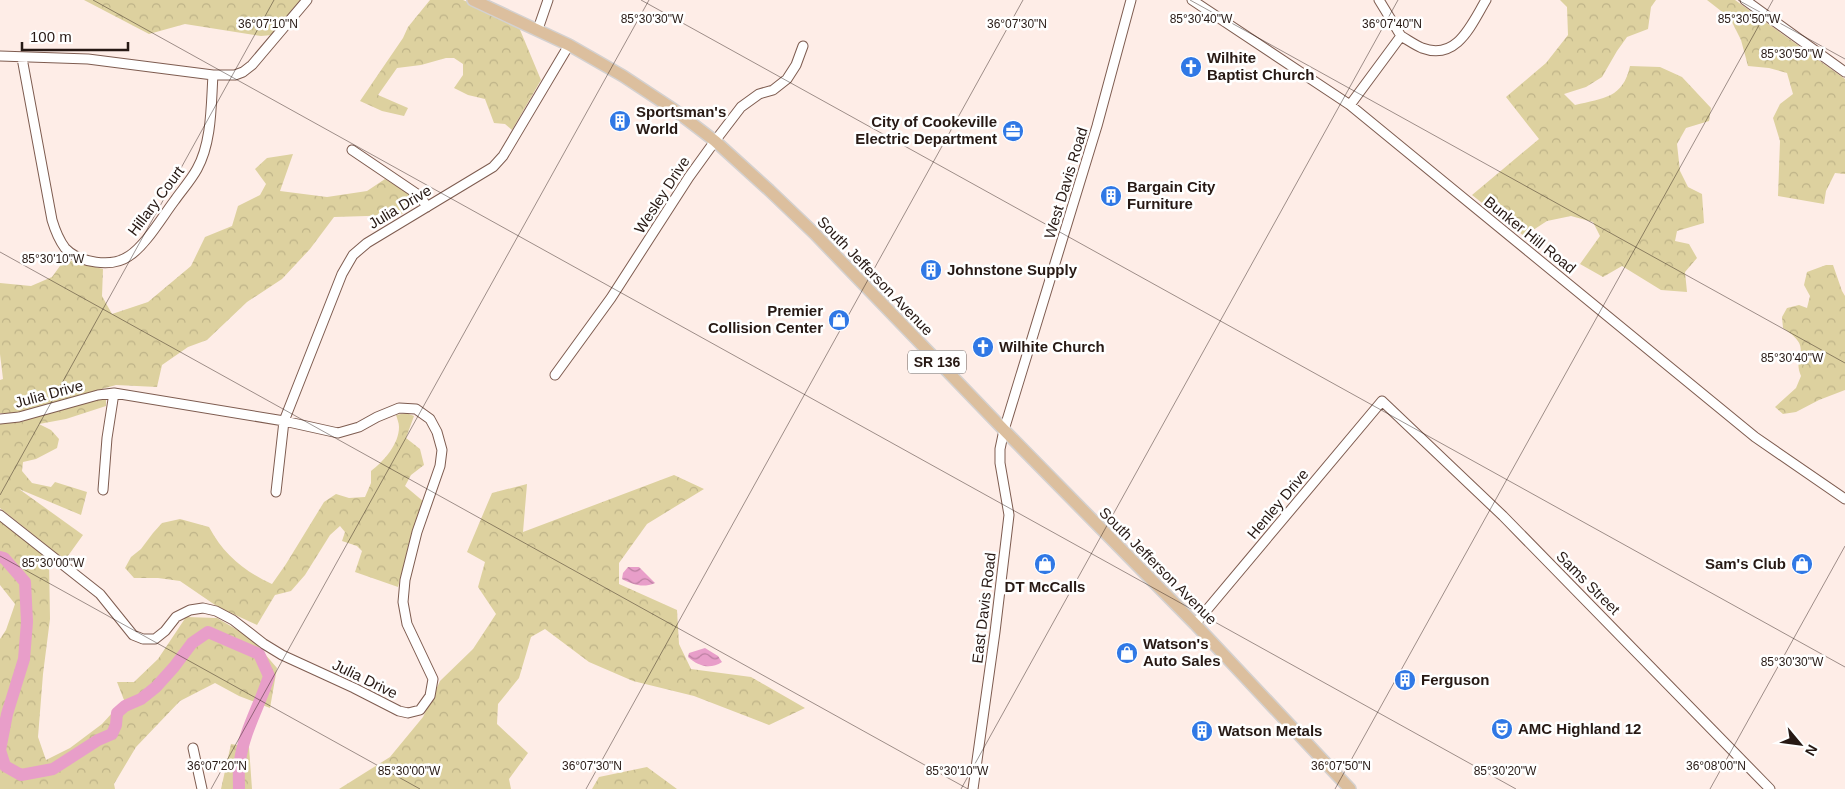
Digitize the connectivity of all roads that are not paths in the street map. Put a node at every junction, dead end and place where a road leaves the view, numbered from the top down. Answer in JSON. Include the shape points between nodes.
{"nodes":[{"id":1,"x":307,"y":0,"type":"edge"},
{"id":2,"x":473,"y":0,"type":"edge"},
{"id":3,"x":548,"y":0,"type":"edge"},
{"id":4,"x":1131,"y":0,"type":"edge"},
{"id":5,"x":1192,"y":0,"type":"edge"},
{"id":6,"x":1379,"y":0,"type":"edge"},
{"id":7,"x":1486,"y":0,"type":"edge"},
{"id":8,"x":1745,"y":0,"type":"edge"},
{"id":9,"x":538,"y":29,"type":"junction"},
{"id":10,"x":1402,"y":36,"type":"junction"},
{"id":11,"x":569,"y":45,"type":"junction"},
{"id":12,"x":803,"y":46,"type":"dead end"},
{"id":13,"x":0,"y":56,"type":"edge"},
{"id":14,"x":22,"y":58,"type":"junction"},
{"id":15,"x":1845,"y":72,"type":"edge"},
{"id":16,"x":214,"y":75,"type":"junction"},
{"id":17,"x":1350,"y":105,"type":"junction"},
{"id":18,"x":714,"y":141,"type":"junction"},
{"id":19,"x":352,"y":150,"type":"dead end"},
{"id":20,"x":427,"y":207,"type":"junction"},
{"id":21,"x":555,"y":375,"type":"dead end"},
{"id":22,"x":114,"y":393,"type":"junction"},
{"id":23,"x":1382,"y":401,"type":"joint"},
{"id":24,"x":0,"y":419,"type":"edge"},
{"id":25,"x":284,"y":421,"type":"junction"},
{"id":26,"x":1004,"y":430,"type":"junction"},
{"id":27,"x":103,"y":490,"type":"dead end"},
{"id":28,"x":276,"y":492,"type":"dead end"},
{"id":29,"x":1845,"y":499,"type":"edge"},
{"id":30,"x":0,"y":515,"type":"edge"},
{"id":31,"x":1195,"y":624,"type":"junction"},
{"id":32,"x":193,"y":748,"type":"dead end"},
{"id":33,"x":202,"y":789,"type":"edge"},
{"id":34,"x":973,"y":789,"type":"edge"},
{"id":35,"x":1350,"y":789,"type":"edge"},
{"id":36,"x":1770,"y":789,"type":"edge"}],
"edges":[{"from":1,"to":16,"type":"street","via":[[252,65],[235,75]]},
{"from":2,"to":9,"type":"main road","name":"South Jefferson Avenue","number":"SR 136"},
{"from":3,"to":9,"type":"street"},
{"from":4,"to":26,"type":"street","name":"West Davis Road","via":[[1098,126]]},
{"from":5,"to":17,"type":"street","name":"Bunker Hill Road"},
{"from":6,"to":10,"type":"street"},
{"from":7,"to":10,"type":"street","via":[[1459,42],[1447,50],[1433,51],[1420,47]]},
{"from":8,"to":15,"type":"street"},
{"from":9,"to":11,"type":"main road","name":"South Jefferson Avenue","number":"SR 136"},
{"from":10,"to":17,"type":"street"},
{"from":11,"to":18,"type":"main road","name":"South Jefferson Avenue","number":"SR 136","via":[[623,76]]},
{"from":11,"to":20,"type":"street","name":"Julia Drive","via":[[503,156],[493,167]]},
{"from":12,"to":18,"type":"street","name":"Wesley Drive","via":[[787,78],[773,90],[759,94],[741,106]]},
{"from":13,"to":14,"type":"street"},
{"from":14,"to":16,"type":"street","via":[[88,59]]},
{"from":14,"to":16,"type":"street","name":"Hillary Court","via":[[57,234],[73,254],[100,262],[129,257],[197,169],[204,154]]},
{"from":17,"to":29,"type":"street","name":"Bunker Hill Road","via":[[1755,437]]},
{"from":18,"to":21,"type":"street","name":"Wesley Drive","via":[[611,298]]},
{"from":18,"to":26,"type":"main road","name":"South Jefferson Avenue","number":"SR 136","via":[[814,234]]},
{"from":19,"to":20,"type":"street","via":[[420,196]]},
{"from":20,"to":25,"type":"street","name":"Julia Drive","via":[[353,255],[323,319]]},
{"from":22,"to":24,"type":"street","name":"Julia Drive"},
{"from":22,"to":25,"type":"street","name":"Julia Drive"},
{"from":22,"to":27,"type":"street"},
{"from":23,"to":31,"type":"street","name":"Henley Drive"},
{"from":23,"to":36,"type":"street","name":"Sams Street","via":[[1503,516]]},
{"from":25,"to":28,"type":"street"},
{"from":25,"to":30,"type":"street","name":"Julia Drive","via":[[338,433],[399,408],[416,409],[430,419],[437,432],[442,450],[440,466],[417,532],[403,602],[407,624],[434,679],[430,696],[420,710],[399,711],[282,654],[216,611],[190,610],[176,617],[155,639],[133,635],[100,594]]},
{"from":26,"to":31,"type":"main road","name":"South Jefferson Avenue","number":"SR 136"},
{"from":26,"to":34,"type":"street","name":"East Davis Road","via":[[1000,463],[1009,515]]},
{"from":31,"to":35,"type":"main road","name":"South Jefferson Avenue","number":"SR 136"},
{"from":32,"to":33,"type":"street"}]}
